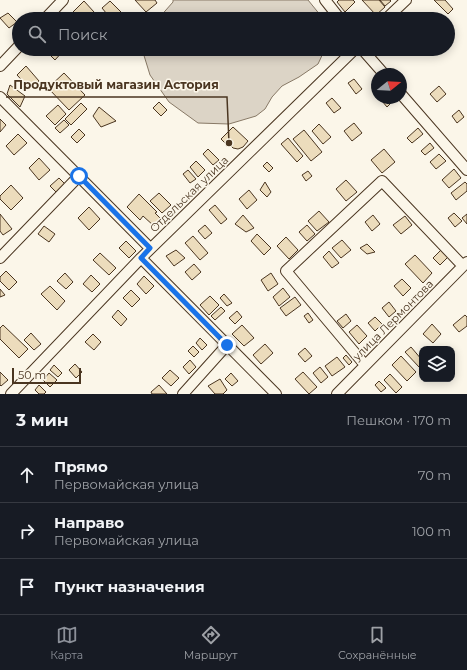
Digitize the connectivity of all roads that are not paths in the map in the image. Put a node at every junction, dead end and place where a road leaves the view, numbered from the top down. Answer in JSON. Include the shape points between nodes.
{"nodes":[{"id":1,"x":63,"y":0,"type":"edge"},
{"id":2,"x":325,"y":0,"type":"edge"},
{"id":3,"x":406,"y":0,"type":"edge"},
{"id":4,"x":52,"y":12,"type":"edge"},
{"id":5,"x":334,"y":12,"type":"edge"},
{"id":6,"x":393,"y":12,"type":"edge"},
{"id":7,"x":12,"y":53,"type":"edge"},
{"id":8,"x":348,"y":56,"type":"edge"},
{"id":9,"x":368,"y":56,"type":"edge"},
{"id":10,"x":0,"y":66,"type":"edge"},
{"id":11,"x":379,"y":68,"type":"edge"},
{"id":12,"x":0,"y":97,"type":"edge"},
{"id":13,"x":407,"y":101,"type":"edge"},
{"id":14,"x":467,"y":170,"type":"edge"},
{"id":15,"x":79,"y":176,"type":"junction"},
{"id":16,"x":150,"y":248,"type":"junction"},
{"id":17,"x":0,"y":258,"type":"edge"},
{"id":18,"x":141,"y":258,"type":"junction"},
{"id":19,"x":465,"y":264,"type":"edge"},
{"id":20,"x":227,"y":345,"type":"junction"},
{"id":21,"x":365,"y":365,"type":"junction"},
{"id":22,"x":11,"y":394,"type":"edge"},
{"id":23,"x":182,"y":394,"type":"edge"},
{"id":24,"x":276,"y":394,"type":"edge"},
{"id":25,"x":337,"y":394,"type":"edge"}],
"edges":[{"from":1,"to":4,"type":"street"},
{"from":2,"to":5,"type":"street"},
{"from":3,"to":6,"type":"street"},
{"from":7,"to":10,"type":"street"},
{"from":8,"to":16,"type":"street","name":"Отдельская улица"},
{"from":9,"to":11,"type":"street"},
{"from":12,"to":15,"type":"street"},
{"from":13,"to":14,"type":"street"},
{"from":15,"to":16,"type":"street"},
{"from":15,"to":17,"type":"street"},
{"from":16,"to":18,"type":"street","name":"Отдельская улица"},
{"from":18,"to":20,"type":"street"},
{"from":18,"to":22,"type":"street","name":"Отдельская улица"},
{"from":19,"to":21,"type":"street","name":"улица Лермонтова"},
{"from":19,"to":21,"type":"street","via":[[382,181],[286,271]]},
{"from":20,"to":23,"type":"street"},
{"from":20,"to":24,"type":"street"},
{"from":21,"to":25,"type":"street","name":"улица Лермонтова"}]}
